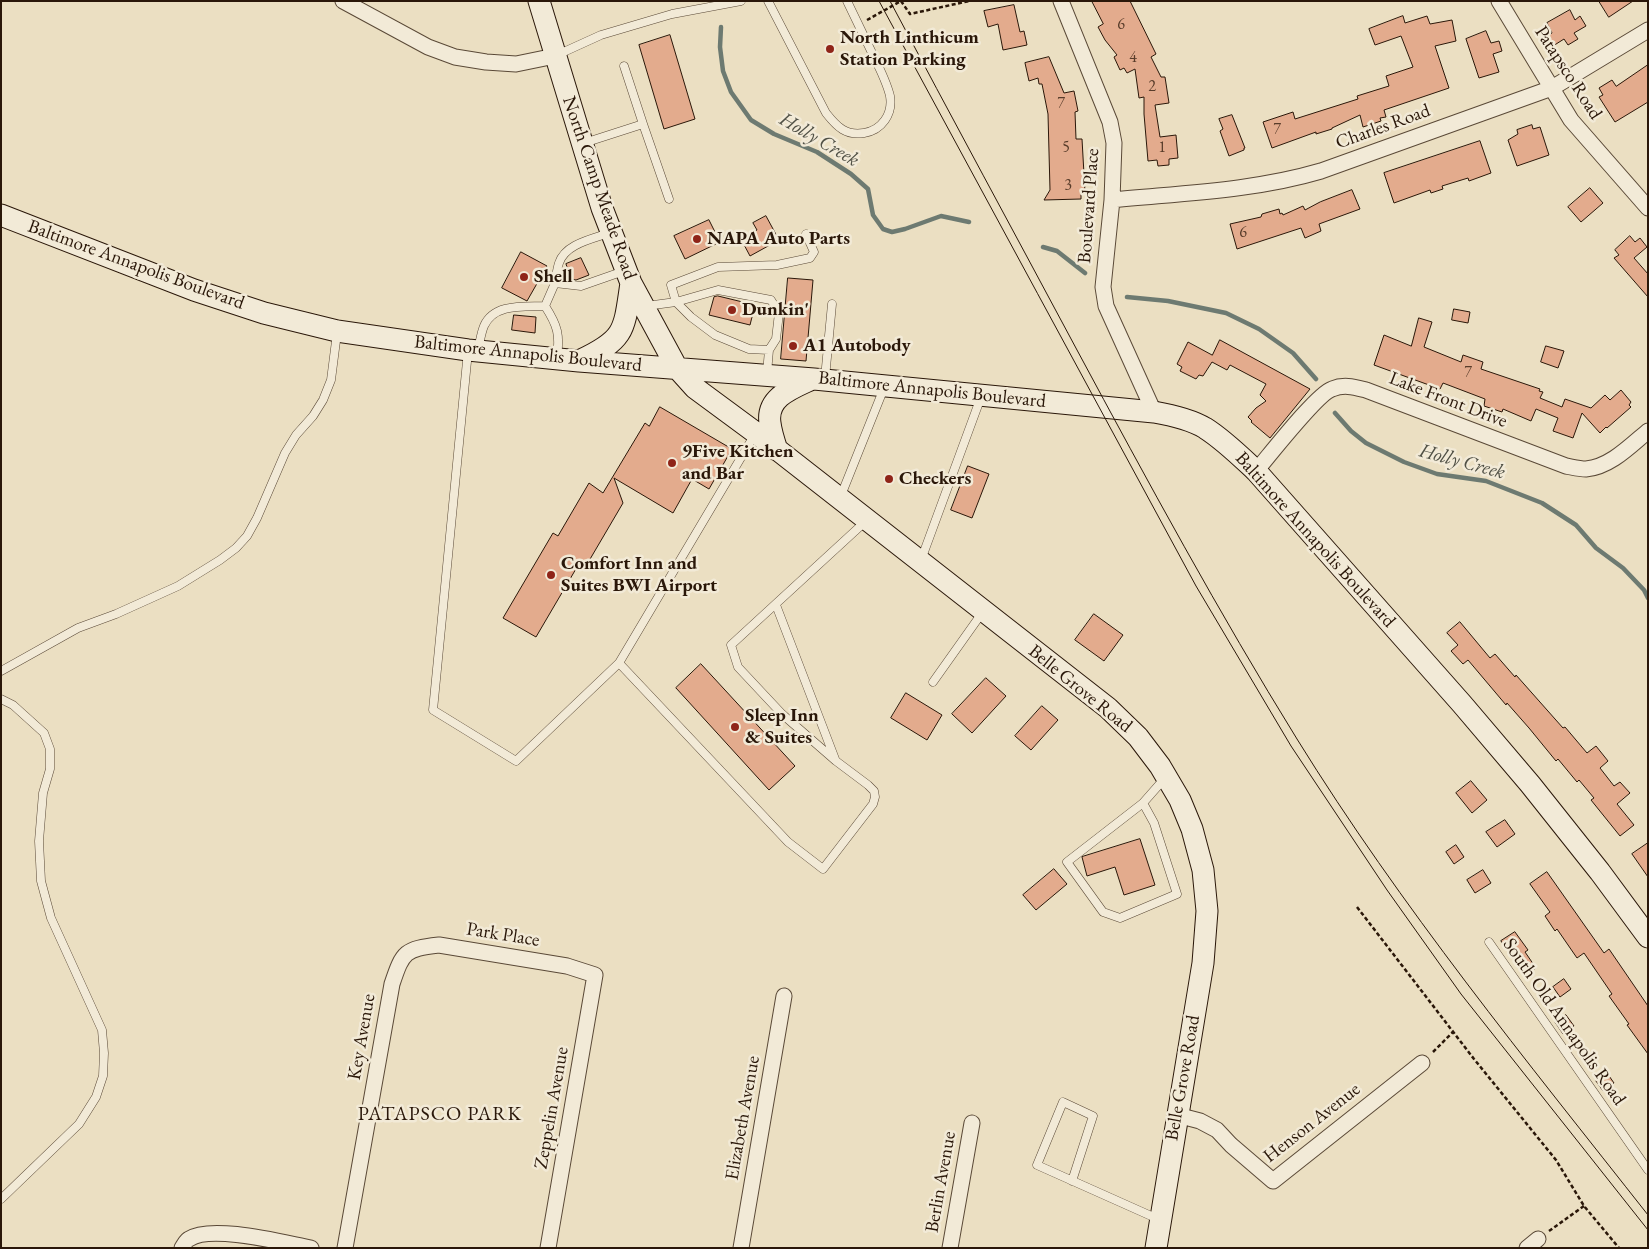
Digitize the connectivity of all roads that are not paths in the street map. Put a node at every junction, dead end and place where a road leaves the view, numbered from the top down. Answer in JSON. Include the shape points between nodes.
{"nodes":[{"id":1,"x":343,"y":1,"type":"edge"},
{"id":2,"x":538,"y":1,"type":"edge"},
{"id":3,"x":741,"y":1,"type":"edge"},
{"id":4,"x":768,"y":1,"type":"edge"},
{"id":5,"x":847,"y":1,"type":"edge"},
{"id":6,"x":1061,"y":1,"type":"edge"},
{"id":7,"x":1499,"y":1,"type":"edge"},
{"id":8,"x":1648,"y":30,"type":"edge"},
{"id":9,"x":555,"y":56,"type":"junction"},
{"id":10,"x":624,"y":66,"type":"dead end"},
{"id":11,"x":1552,"y":88,"type":"junction"},
{"id":12,"x":643,"y":124,"type":"junction"},
{"id":13,"x":582,"y":144,"type":"junction"},
{"id":14,"x":669,"y":198,"type":"dead end"},
{"id":15,"x":1112,"y":200,"type":"junction"},
{"id":16,"x":1648,"y":208,"type":"edge"},
{"id":17,"x":1,"y":215,"type":"edge"},
{"id":18,"x":611,"y":232,"type":"junction"},
{"id":19,"x":806,"y":234,"type":"dead end"},
{"id":20,"x":628,"y":277,"type":"junction"},
{"id":21,"x":555,"y":283,"type":"junction"},
{"id":22,"x":676,"y":302,"type":"junction"},
{"id":23,"x":832,"y":304,"type":"dead end"},
{"id":24,"x":545,"y":306,"type":"junction"},
{"id":25,"x":644,"y":306,"type":"junction"},
{"id":26,"x":337,"y":331,"type":"junction"},
{"id":27,"x":769,"y":350,"type":"junction"},
{"id":28,"x":473,"y":351,"type":"junction"},
{"id":29,"x":557,"y":359,"type":"junction"},
{"id":30,"x":579,"y":361,"type":"junction"},
{"id":31,"x":677,"y":368,"type":"junction"},
{"id":32,"x":767,"y":375,"type":"junction"},
{"id":33,"x":819,"y":380,"type":"junction"},
{"id":34,"x":884,"y":386,"type":"junction"},
{"id":35,"x":982,"y":395,"type":"junction"},
{"id":36,"x":1154,"y":412,"type":"junction"},
{"id":37,"x":1648,"y":431,"type":"edge"},
{"id":38,"x":756,"y":433,"type":"junction"},
{"id":39,"x":777,"y":450,"type":"junction"},
{"id":40,"x":1256,"y":471,"type":"junction"},
{"id":41,"x":840,"y":499,"type":"junction"},
{"id":42,"x":867,"y":520,"type":"junction"},
{"id":43,"x":920,"y":562,"type":"junction"},
{"id":44,"x":776,"y":605,"type":"junction"},
{"id":45,"x":983,"y":611,"type":"junction"},
{"id":46,"x":619,"y":663,"type":"junction"},
{"id":47,"x":1,"y":671,"type":"edge"},
{"id":48,"x":933,"y":682,"type":"dead end"},
{"id":49,"x":1,"y":699,"type":"edge"},
{"id":50,"x":836,"y":761,"type":"junction"},
{"id":51,"x":1166,"y":777,"type":"junction"},
{"id":52,"x":1143,"y":804,"type":"junction"},
{"id":53,"x":1648,"y":937,"type":"edge"},
{"id":54,"x":1489,"y":942,"type":"dead end"},
{"id":55,"x":405,"y":953,"type":"joint"},
{"id":56,"x":595,"y":975,"type":"joint"},
{"id":57,"x":784,"y":996,"type":"dead end"},
{"id":58,"x":1422,"y":1063,"type":"road end"},
{"id":59,"x":1177,"y":1115,"type":"junction"},
{"id":60,"x":972,"y":1123,"type":"dead end"},
{"id":61,"x":1648,"y":1170,"type":"edge"},
{"id":62,"x":1072,"y":1181,"type":"junction"},
{"id":63,"x":1,"y":1199,"type":"edge"},
{"id":64,"x":1160,"y":1220,"type":"junction"},
{"id":65,"x":185,"y":1243,"type":"edge"},
{"id":66,"x":311,"y":1248,"type":"edge"},
{"id":67,"x":345,"y":1248,"type":"edge"},
{"id":68,"x":548,"y":1248,"type":"edge"},
{"id":69,"x":741,"y":1248,"type":"edge"},
{"id":70,"x":950,"y":1248,"type":"edge"},
{"id":71,"x":1156,"y":1248,"type":"edge"}],
"edges":[{"from":1,"to":9,"type":"street","via":[[428,47],[455,56],[516,64]]},
{"from":2,"to":9,"type":"main road","name":"North Camp Meade Road"},
{"from":3,"to":9,"type":"lane","via":[[672,14],[601,35]]},
{"from":4,"to":5,"type":"lane","via":[[826,113],[845,132],[858,134],[873,131],[884,122],[890,110],[890,96]]},
{"from":6,"to":15,"type":"street","name":"Boulevard Place","via":[[1110,122],[1114,143]]},
{"from":7,"to":11,"type":"street","name":"Patapsco Road"},
{"from":8,"to":11,"type":"street","name":"Charles Road"},
{"from":9,"to":13,"type":"main road","name":"North Camp Meade Road"},
{"from":10,"to":12,"type":"lane"},
{"from":11,"to":15,"type":"street","name":"Charles Road","via":[[1290,180]]},
{"from":11,"to":16,"type":"street","name":"Patapsco Road","via":[[1571,120]]},
{"from":12,"to":13,"type":"lane"},
{"from":12,"to":14,"type":"lane"},
{"from":13,"to":18,"type":"main road","name":"North Camp Meade Road"},
{"from":15,"to":36,"type":"street","name":"Boulevard Place","via":[[1103,287],[1106,306]]},
{"from":17,"to":26,"type":"main road","name":"Baltimore Annapolis Boulevard","via":[[194,290]]},
{"from":18,"to":20,"type":"main road","name":"North Camp Meade Road"},
{"from":18,"to":21,"type":"lane","via":[[564,253]]},
{"from":19,"to":22,"type":"lane","via":[[814,252],[810,258],[777,265],[718,267],[670,285]]},
{"from":20,"to":21,"type":"lane","via":[[581,286]]},
{"from":20,"to":25,"type":"main road","name":"North Camp Meade Road"},
{"from":20,"to":30,"type":"main road","via":[[624,326],[604,349]]},
{"from":21,"to":24,"type":"lane"},
{"from":22,"to":25,"type":"lane"},
{"from":22,"to":27,"type":"lane","via":[[715,335],[749,349]]},
{"from":22,"to":27,"type":"lane","via":[[718,290],[771,300],[779,314],[776,339]]},
{"from":23,"to":33,"type":"lane"},
{"from":24,"to":28,"type":"lane","via":[[498,311],[488,318]]},
{"from":24,"to":29,"type":"lane","via":[[556,322],[559,334]]},
{"from":25,"to":31,"type":"main road","name":"North Camp Meade Road"},
{"from":26,"to":28,"type":"main road","name":"Baltimore Annapolis Boulevard"},
{"from":26,"to":47,"type":"lane","via":[[331,380],[323,400],[285,453],[257,518],[236,548],[178,586],[78,628]]},
{"from":27,"to":32,"type":"lane"},
{"from":28,"to":29,"type":"main road","name":"Baltimore Annapolis Boulevard"},
{"from":28,"to":46,"type":"lane","via":[[433,710],[516,761]]},
{"from":29,"to":30,"type":"main road","name":"Baltimore Annapolis Boulevard"},
{"from":30,"to":31,"type":"main road","name":"Baltimore Annapolis Boulevard"},
{"from":31,"to":32,"type":"main road","name":"Baltimore Annapolis Boulevard"},
{"from":31,"to":38,"type":"main road","name":"Belle Grove Road","via":[[695,388]]},
{"from":32,"to":33,"type":"main road","name":"Baltimore Annapolis Boulevard"},
{"from":33,"to":34,"type":"main road","name":"Baltimore Annapolis Boulevard"},
{"from":33,"to":39,"type":"main road","via":[[786,391],[776,399],[770,422]]},
{"from":34,"to":35,"type":"main road","name":"Baltimore Annapolis Boulevard"},
{"from":34,"to":41,"type":"lane"},
{"from":35,"to":36,"type":"main road","name":"Baltimore Annapolis Boulevard"},
{"from":35,"to":43,"type":"lane"},
{"from":36,"to":40,"type":"main road","name":"Baltimore Annapolis Boulevard","via":[[1178,416],[1204,427]]},
{"from":37,"to":40,"type":"street","name":"Lake Front Drive","via":[[1621,454],[1603,464],[1586,469],[1566,466],[1346,385],[1330,389],[1313,405]]},
{"from":38,"to":39,"type":"main road","name":"Belle Grove Road"},
{"from":38,"to":46,"type":"lane"},
{"from":39,"to":41,"type":"main road","name":"Belle Grove Road"},
{"from":40,"to":53,"type":"main road","name":"Baltimore Annapolis Boulevard","via":[[1530,784]]},
{"from":41,"to":42,"type":"main road","name":"Belle Grove Road"},
{"from":42,"to":43,"type":"main road","name":"Belle Grove Road"},
{"from":42,"to":44,"type":"lane"},
{"from":43,"to":45,"type":"main road","name":"Belle Grove Road"},
{"from":44,"to":50,"type":"lane"},
{"from":44,"to":50,"type":"lane","via":[[731,645],[738,667],[782,714]]},
{"from":45,"to":48,"type":"lane"},
{"from":45,"to":51,"type":"main road","name":"Belle Grove Road","via":[[1108,708],[1138,737]]},
{"from":46,"to":50,"type":"lane","via":[[788,842],[823,869],[875,797],[868,785]]},
{"from":49,"to":63,"type":"lane","via":[[44,733],[50,749],[50,769],[42,793],[41,881],[51,918],[102,1030],[104,1053],[103,1076],[96,1097],[79,1124]]},
{"from":51,"to":52,"type":"lane"},
{"from":51,"to":59,"type":"main road","name":"Belle Grove Road","via":[[1192,829],[1203,870],[1207,911],[1203,963]]},
{"from":52,"to":52,"type":"lane","via":[[1067,862],[1103,912],[1120,918],[1177,894],[1154,822]]},
{"from":54,"to":61,"type":"lane","name":"South Old Annapolis Road"},
{"from":55,"to":56,"type":"street","name":"Park Place","via":[[439,945],[567,966]]},
{"from":55,"to":67,"type":"street","name":"Key Avenue","via":[[392,984]]},
{"from":56,"to":68,"type":"street","name":"Zeppelin Avenue"},
{"from":57,"to":69,"type":"street","name":"Elizabeth Avenue"},
{"from":58,"to":59,"type":"street","name":"Henson Avenue","via":[[1273,1181],[1217,1130]]},
{"from":59,"to":64,"type":"main road","name":"Belle Grove Road"},
{"from":60,"to":70,"type":"street","name":"Berlin Avenue"},
{"from":62,"to":62,"type":"lane","via":[[1093,1116],[1063,1102],[1037,1165]]},
{"from":62,"to":64,"type":"lane"},
{"from":64,"to":71,"type":"main road","name":"Belle Grove Road"},
{"from":65,"to":66,"type":"street","via":[[205,1233],[222,1232]]}]}
